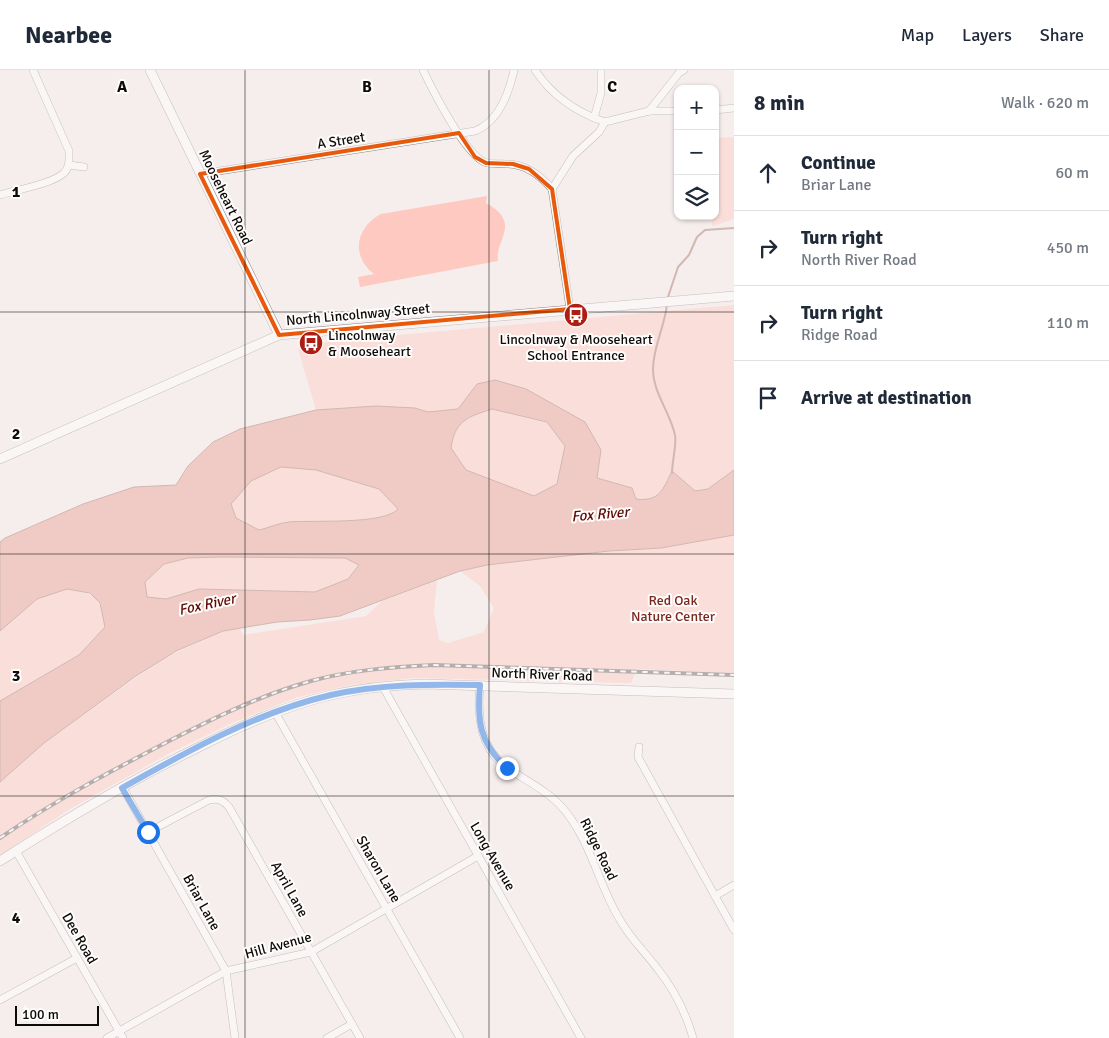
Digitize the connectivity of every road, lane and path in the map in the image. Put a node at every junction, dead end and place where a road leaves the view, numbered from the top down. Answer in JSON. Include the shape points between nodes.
{"nodes":[{"id":1,"x":33,"y":70,"type":"edge"},
{"id":2,"x":150,"y":70,"type":"edge"},
{"id":3,"x":423,"y":70,"type":"edge"},
{"id":4,"x":514,"y":70,"type":"edge"},
{"id":5,"x":535,"y":70,"type":"edge"},
{"id":6,"x":601,"y":70,"type":"edge"},
{"id":7,"x":681,"y":71,"type":"edge"},
{"id":8,"x":734,"y":108,"type":"edge"},
{"id":9,"x":719,"y":110,"type":"edge"},
{"id":10,"x":649,"y":111,"type":"junction"},
{"id":11,"x":674,"y":111,"type":"edge"},
{"id":12,"x":594,"y":118,"type":"junction"},
{"id":13,"x":605,"y":122,"type":"junction"},
{"id":14,"x":459,"y":133,"type":"junction"},
{"id":15,"x":69,"y":165,"type":"junction"},
{"id":16,"x":84,"y":167,"type":"dead end"},
{"id":17,"x":200,"y":174,"type":"junction"},
{"id":18,"x":552,"y":188,"type":"junction"},
{"id":19,"x":0,"y":195,"type":"edge"},
{"id":20,"x":734,"y":296,"type":"edge"},
{"id":21,"x":570,"y":310,"type":"junction"},
{"id":22,"x":279,"y":335,"type":"junction"},
{"id":23,"x":0,"y":459,"type":"edge"},
{"id":24,"x":480,"y":685,"type":"junction"},
{"id":25,"x":383,"y":687,"type":"junction"},
{"id":26,"x":734,"y":694,"type":"edge"},
{"id":27,"x":275,"y":712,"type":"junction"},
{"id":28,"x":639,"y":746,"type":"dead end"},
{"id":29,"x":122,"y":788,"type":"junction"},
{"id":30,"x":148,"y":832,"type":"junction"},
{"id":31,"x":16,"y":851,"type":"junction"},
{"id":32,"x":478,"y":856,"type":"junction"},
{"id":33,"x":0,"y":861,"type":"edge"},
{"id":34,"x":734,"y":885,"type":"edge"},
{"id":35,"x":715,"y":896,"type":"junction"},
{"id":36,"x":387,"y":908,"type":"junction"},
{"id":37,"x":734,"y":930,"type":"edge"},
{"id":38,"x":312,"y":952,"type":"junction"},
{"id":39,"x":77,"y":958,"type":"junction"},
{"id":40,"x":226,"y":971,"type":"junction"},
{"id":41,"x":0,"y":1000,"type":"edge"},
{"id":42,"x":352,"y":1024,"type":"junction"},
{"id":43,"x":121,"y":1035,"type":"edge"},
{"id":44,"x":107,"y":1038,"type":"edge"},
{"id":45,"x":235,"y":1038,"type":"edge"},
{"id":46,"x":327,"y":1038,"type":"edge"},
{"id":47,"x":360,"y":1038,"type":"edge"},
{"id":48,"x":460,"y":1038,"type":"edge"},
{"id":49,"x":581,"y":1038,"type":"edge"},
{"id":50,"x":693,"y":1038,"type":"edge"}],
"edges":[{"from":1,"to":15,"type":"street","via":[[69,151]]},
{"from":2,"to":17,"type":"main road","name":"Mooseheart Road"},
{"from":3,"to":14,"type":"street","via":[[438,102]]},
{"from":4,"to":14,"type":"street","name":"A Street","via":[[502,105],[485,127]]},
{"from":5,"to":12,"type":"street","via":[[543,83],[573,108]]},
{"from":6,"to":12,"type":"street","via":[[601,93]]},
{"from":7,"to":10,"type":"street"},
{"from":8,"to":9,"type":"street"},
{"from":10,"to":11,"type":"street"},
{"from":10,"to":13,"type":"street"},
{"from":12,"to":13,"type":"street"},
{"from":13,"to":18,"type":"street","via":[[573,156]]},
{"from":14,"to":17,"type":"street","name":"A Street"},
{"from":14,"to":18,"type":"street","via":[[475,157],[486,163],[514,164],[529,169]]},
{"from":15,"to":16,"type":"street"},
{"from":15,"to":19,"type":"street","via":[[54,179]]},
{"from":17,"to":22,"type":"main road","name":"Mooseheart Road"},
{"from":18,"to":21,"type":"street"},
{"from":20,"to":21,"type":"main road","name":"North Lincolnway Street"},
{"from":21,"to":22,"type":"main road","name":"North Lincolnway Street"},
{"from":22,"to":23,"type":"main road","name":"North Lincolnway Street"},
{"from":24,"to":25,"type":"main road","name":"North River Road"},
{"from":24,"to":26,"type":"main road","name":"North River Road"},
{"from":24,"to":50,"type":"street","name":"Ridge Road","via":[[479,725],[490,748],[507,768],[538,785],[567,813],[598,868],[619,920],[666,981],[685,1014]]},
{"from":25,"to":27,"type":"main road","name":"North River Road","via":[[331,695]]},
{"from":25,"to":32,"type":"street","name":"Long Avenue"},
{"from":27,"to":29,"type":"main road","name":"North River Road","via":[[210,741]]},
{"from":27,"to":36,"type":"street","name":"Sharon Lane"},
{"from":28,"to":35,"type":"street","via":[[638,757]]},
{"from":29,"to":30,"type":"street","name":"Briar Lane"},
{"from":29,"to":31,"type":"main road","name":"North River Road"},
{"from":30,"to":38,"type":"street","name":"April Lane","via":[[209,800],[223,800]]},
{"from":30,"to":40,"type":"street","name":"Briar Lane"},
{"from":31,"to":33,"type":"main road","name":"North River Road"},
{"from":31,"to":39,"type":"street","name":"Dee Road"},
{"from":32,"to":36,"type":"street","name":"Hill Avenue"},
{"from":32,"to":49,"type":"street","name":"Long Avenue"},
{"from":34,"to":35,"type":"street"},
{"from":35,"to":37,"type":"street"},
{"from":36,"to":38,"type":"street","name":"Hill Avenue"},
{"from":36,"to":48,"type":"street","name":"Sharon Lane"},
{"from":38,"to":40,"type":"street","name":"Hill Avenue"},
{"from":38,"to":42,"type":"street","name":"April Lane"},
{"from":39,"to":41,"type":"street"},
{"from":39,"to":43,"type":"street","name":"Dee Road"},
{"from":40,"to":43,"type":"street","name":"Hill Avenue"},
{"from":40,"to":45,"type":"street","name":"Briar Lane"},
{"from":42,"to":46,"type":"street"},
{"from":42,"to":47,"type":"street","name":"April Lane"},
{"from":43,"to":44,"type":"street","name":"Hill Avenue"}]}
